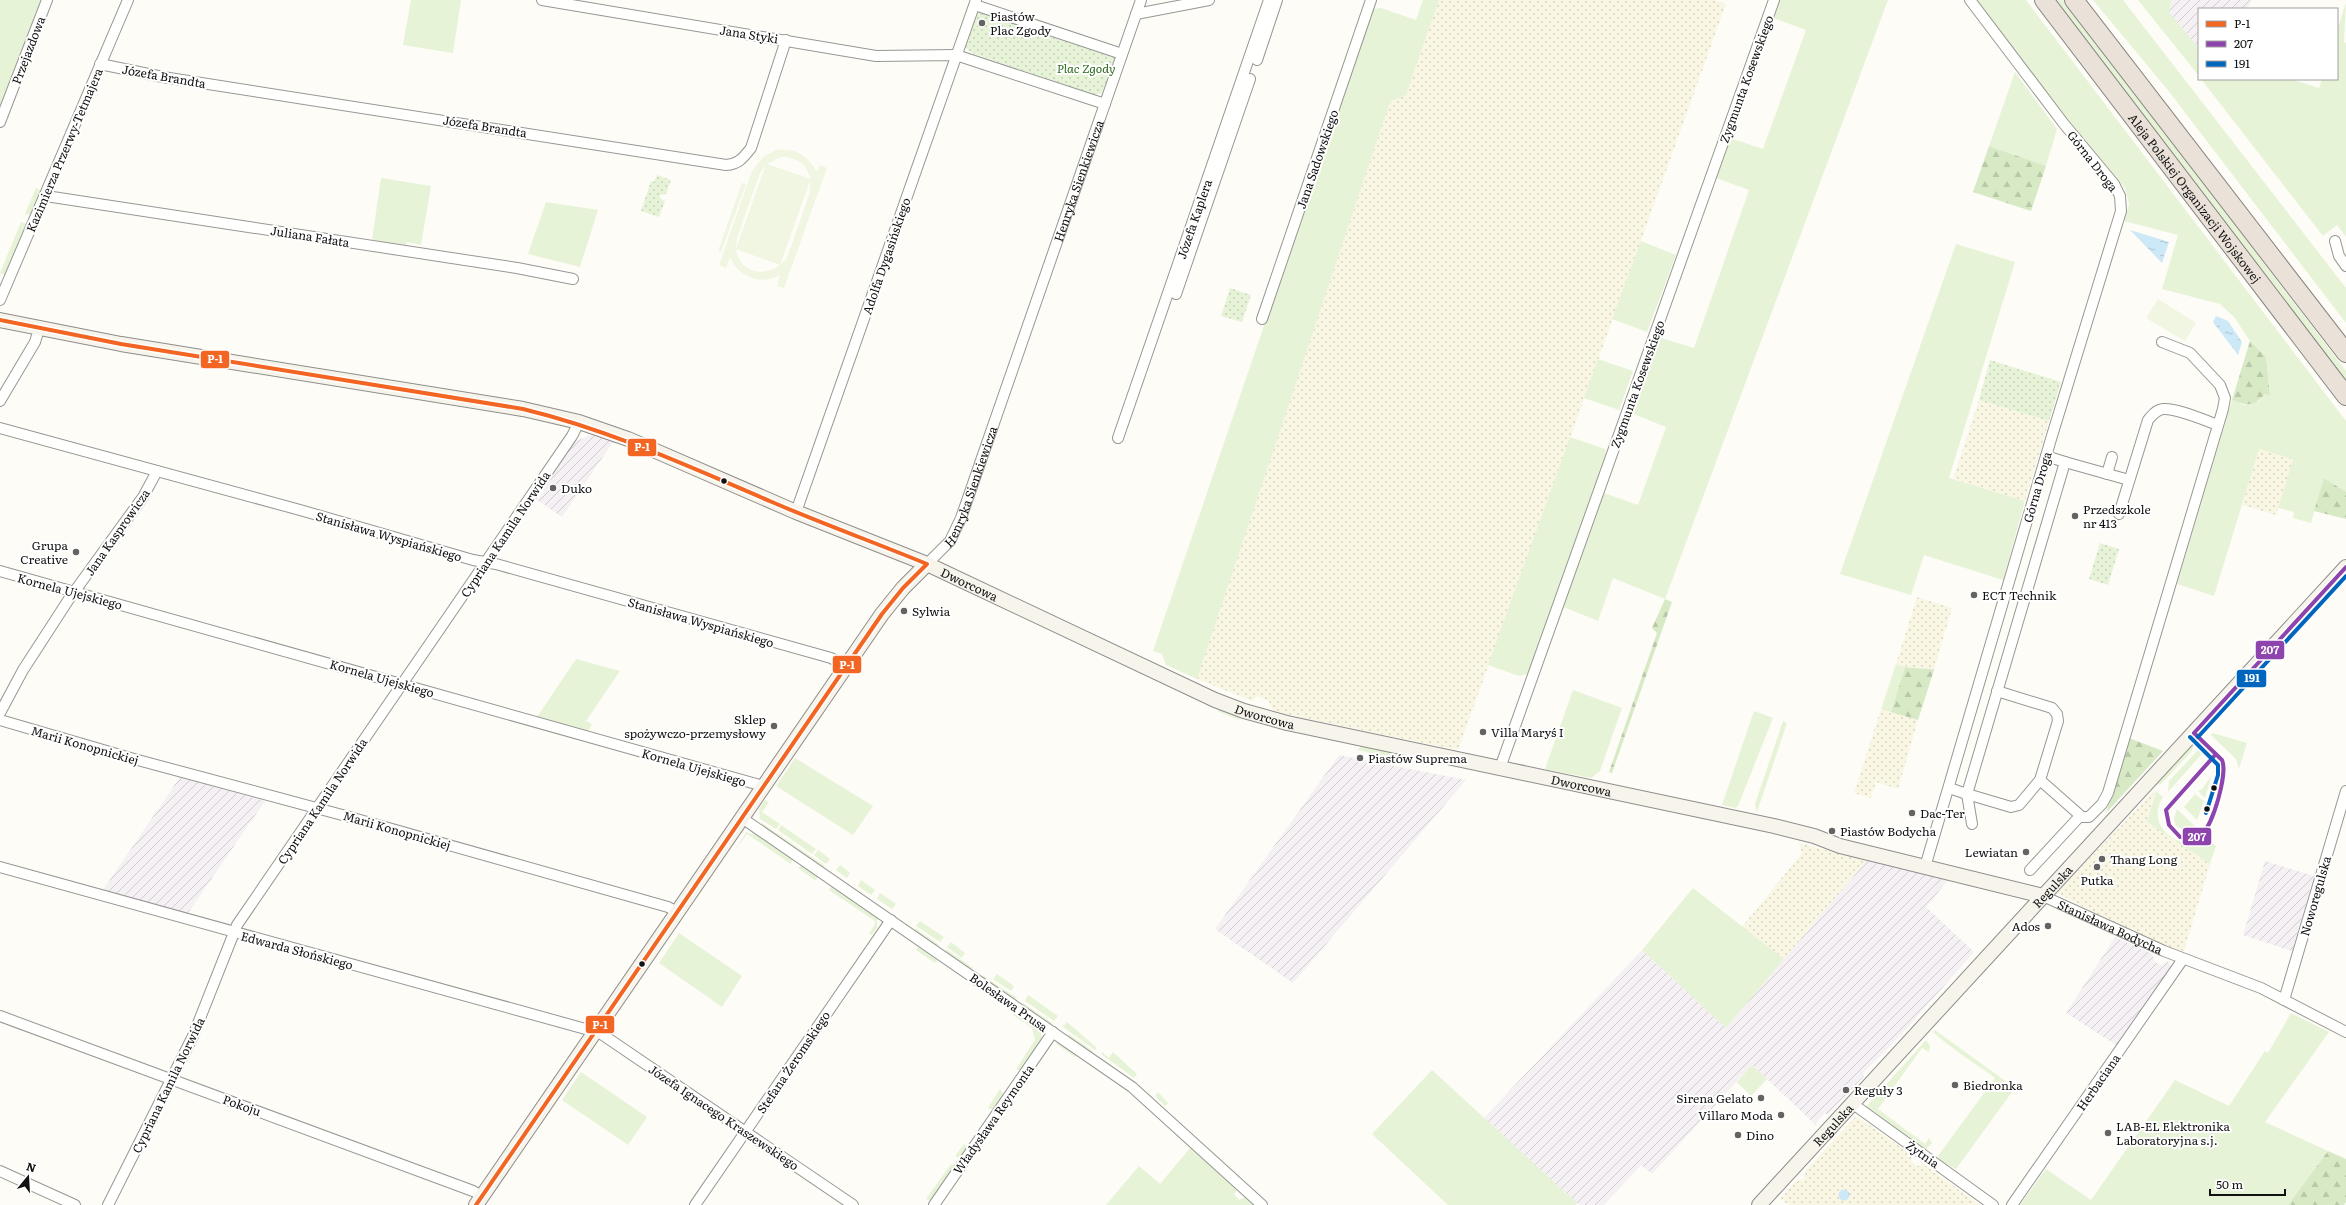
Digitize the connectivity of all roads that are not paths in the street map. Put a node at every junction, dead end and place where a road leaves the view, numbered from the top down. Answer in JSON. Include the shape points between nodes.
{"nodes":[{"id":1,"x":47,"y":0,"type":"edge"},
{"id":2,"x":128,"y":0,"type":"edge"},
{"id":3,"x":542,"y":0,"type":"edge"},
{"id":4,"x":1141,"y":0,"type":"edge"},
{"id":5,"x":1209,"y":0,"type":"edge"},
{"id":6,"x":1268,"y":0,"type":"edge"},
{"id":7,"x":1277,"y":0,"type":"edge"},
{"id":8,"x":1371,"y":0,"type":"edge"},
{"id":9,"x":1774,"y":0,"type":"edge"},
{"id":10,"x":1970,"y":0,"type":"edge"},
{"id":11,"x":2044,"y":0,"type":"edge"},
{"id":12,"x":2074,"y":0,"type":"edge"},
{"id":13,"x":976,"y":2,"type":"edge"},
{"id":14,"x":1136,"y":14,"type":"junction"},
{"id":15,"x":786,"y":40,"type":"junction"},
{"id":16,"x":1122,"y":54,"type":"junction"},
{"id":17,"x":956,"y":55,"type":"junction"},
{"id":18,"x":100,"y":64,"type":"junction"},
{"id":19,"x":1105,"y":104,"type":"junction"},
{"id":20,"x":0,"y":122,"type":"edge"},
{"id":21,"x":46,"y":196,"type":"junction"},
{"id":22,"x":2336,"y":241,"type":"dead end"},
{"id":23,"x":2346,"y":266,"type":"edge"},
{"id":24,"x":573,"y":279,"type":"dead end"},
{"id":25,"x":1176,"y":294,"type":"dead end"},
{"id":26,"x":0,"y":300,"type":"edge"},
{"id":27,"x":1262,"y":319,"type":"dead end"},
{"id":28,"x":0,"y":320,"type":"edge"},
{"id":29,"x":39,"y":329,"type":"junction"},
{"id":30,"x":2162,"y":342,"type":"dead end"},
{"id":31,"x":2346,"y":353,"type":"edge"},
{"id":32,"x":2346,"y":396,"type":"edge"},
{"id":33,"x":0,"y":401,"type":"edge"},
{"id":34,"x":579,"y":422,"type":"junction"},
{"id":35,"x":2218,"y":424,"type":"junction"},
{"id":36,"x":0,"y":428,"type":"edge"},
{"id":37,"x":1118,"y":438,"type":"dead end"},
{"id":38,"x":2046,"y":456,"type":"junction"},
{"id":39,"x":2112,"y":457,"type":"dead end"},
{"id":40,"x":2065,"y":462,"type":"junction"},
{"id":41,"x":157,"y":471,"type":"junction"},
{"id":42,"x":2107,"y":474,"type":"junction"},
{"id":43,"x":2129,"y":480,"type":"junction"},
{"id":44,"x":796,"y":512,"type":"junction"},
{"id":45,"x":2119,"y":514,"type":"dead end"},
{"id":46,"x":485,"y":563,"type":"junction"},
{"id":47,"x":927,"y":564,"type":"junction"},
{"id":48,"x":2346,"y":567,"type":"edge"},
{"id":49,"x":0,"y":571,"type":"edge"},
{"id":50,"x":76,"y":592,"type":"junction"},
{"id":51,"x":845,"y":666,"type":"junction"},
{"id":52,"x":402,"y":684,"type":"junction"},
{"id":53,"x":1997,"y":691,"type":"junction"},
{"id":54,"x":0,"y":713,"type":"edge"},
{"id":55,"x":0,"y":720,"type":"edge"},
{"id":56,"x":1500,"y":768,"type":"junction"},
{"id":57,"x":2040,"y":780,"type":"junction"},
{"id":58,"x":763,"y":786,"type":"junction"},
{"id":59,"x":1948,"y":788,"type":"junction"},
{"id":60,"x":2346,"y":791,"type":"edge"},
{"id":61,"x":1967,"y":794,"type":"junction"},
{"id":62,"x":317,"y":808,"type":"junction"},
{"id":63,"x":2080,"y":816,"type":"junction"},
{"id":64,"x":742,"y":818,"type":"junction"},
{"id":65,"x":1972,"y":824,"type":"dead end"},
{"id":66,"x":1840,"y":846,"type":"joint"},
{"id":67,"x":0,"y":867,"type":"edge"},
{"id":68,"x":1925,"y":867,"type":"junction"},
{"id":69,"x":2030,"y":870,"type":"dead end"},
{"id":70,"x":2043,"y":896,"type":"junction"},
{"id":71,"x":677,"y":912,"type":"junction"},
{"id":72,"x":891,"y":920,"type":"junction"},
{"id":73,"x":233,"y":933,"type":"junction"},
{"id":74,"x":2183,"y":959,"type":"junction"},
{"id":75,"x":2284,"y":1000,"type":"junction"},
{"id":76,"x":0,"y":1016,"type":"edge"},
{"id":77,"x":594,"y":1032,"type":"junction"},
{"id":78,"x":1053,"y":1032,"type":"junction"},
{"id":79,"x":2346,"y":1032,"type":"edge"},
{"id":80,"x":172,"y":1079,"type":"junction"},
{"id":81,"x":1853,"y":1104,"type":"junction"},
{"id":82,"x":745,"y":1132,"type":"junction"},
{"id":83,"x":0,"y":1171,"type":"edge"},
{"id":84,"x":479,"y":1200,"type":"edge"},
{"id":85,"x":75,"y":1205,"type":"edge"},
{"id":86,"x":108,"y":1205,"type":"edge"},
{"id":87,"x":695,"y":1205,"type":"edge"},
{"id":88,"x":853,"y":1205,"type":"edge"},
{"id":89,"x":934,"y":1205,"type":"edge"},
{"id":90,"x":1262,"y":1205,"type":"edge"},
{"id":91,"x":1759,"y":1205,"type":"edge"},
{"id":92,"x":1993,"y":1205,"type":"edge"},
{"id":93,"x":2012,"y":1205,"type":"edge"}],
"edges":[{"from":1,"to":20,"type":"street","name":"Przejazdowa"},
{"from":2,"to":18,"type":"street","name":"Kazimierza Przerwy-Tetmajera"},
{"from":3,"to":15,"type":"street","name":"Jana Styki"},
{"from":4,"to":14,"type":"street","name":"Henryka Sienkiewicza"},
{"from":5,"to":14,"type":"street"},
{"from":6,"to":37,"type":"street","name":"Józefa Kaplera"},
{"from":7,"to":25,"type":"street","name":"Józefa Kaplera"},
{"from":8,"to":27,"type":"street","name":"Jana Sadowskiego"},
{"from":9,"to":56,"type":"street","name":"Zygmunta Kosewskiego"},
{"from":10,"to":38,"type":"street","name":"Górna Droga","via":[[2064,124],[2114,184],[2120,196],[2121,210]]},
{"from":11,"to":32,"type":"highway","name":"Aleja Polskiej Organizacji Wojskowej"},
{"from":12,"to":31,"type":"highway","name":"Aleja Polskiej Organizacji Wojskowej"},
{"from":13,"to":16,"type":"street"},
{"from":13,"to":17,"type":"street","name":"Adolfa Dygasińskiego"},
{"from":14,"to":16,"type":"street","name":"Henryka Sienkiewicza"},
{"from":15,"to":17,"type":"street","name":"Jana Styki","via":[[876,56]]},
{"from":15,"to":18,"type":"street","name":"Józefa Brandta","via":[[751,148],[742,160],[726,165],[177,79]]},
{"from":16,"to":19,"type":"street","name":"Henryka Sienkiewicza"},
{"from":17,"to":19,"type":"street"},
{"from":17,"to":44,"type":"street","name":"Adolfa Dygasińskiego"},
{"from":18,"to":21,"type":"street","name":"Kazimierza Przerwy-Tetmajera"},
{"from":19,"to":47,"type":"street","name":"Henryka Sienkiewicza","via":[[961,518],[948,543]]},
{"from":21,"to":24,"type":"street","name":"Juliana Fałata","via":[[517,268]]},
{"from":21,"to":26,"type":"street","name":"Kazimierza Przerwy-Tetmajera"},
{"from":22,"to":23,"type":"street","via":[[2339,256]]},
{"from":28,"to":29,"type":"street","name":"Dworcowa"},
{"from":29,"to":33,"type":"street","via":[[35,342]]},
{"from":29,"to":34,"type":"street","name":"Dworcowa","via":[[523,409]]},
{"from":30,"to":35,"type":"street","via":[[2190,353],[2220,385],[2225,402]]},
{"from":34,"to":44,"type":"street","name":"Dworcowa","via":[[634,441]]},
{"from":34,"to":46,"type":"street","name":"Cypriana Kamila Norwida"},
{"from":35,"to":43,"type":"street","via":[[2170,410],[2162,409],[2154,413],[2148,420]]},
{"from":35,"to":63,"type":"street","via":[[2108,793],[2102,804],[2089,817]]},
{"from":36,"to":41,"type":"street","name":"Stanisława Wyspiańskiego"},
{"from":38,"to":40,"type":"street"},
{"from":38,"to":59,"type":"street","name":"Górna Droga"},
{"from":39,"to":42,"type":"street"},
{"from":40,"to":42,"type":"street"},
{"from":40,"to":53,"type":"street"},
{"from":41,"to":46,"type":"street","name":"Stanisława Wyspiańskiego"},
{"from":41,"to":50,"type":"street","name":"Jana Kasprowicza","via":[[143,497]]},
{"from":42,"to":43,"type":"street"},
{"from":43,"to":45,"type":"street"},
{"from":44,"to":47,"type":"street","name":"Dworcowa"},
{"from":46,"to":51,"type":"street","name":"Stanisława Wyspiańskiego","via":[[830,658]]},
{"from":46,"to":52,"type":"street","name":"Cypriana Kamila Norwida"},
{"from":47,"to":51,"type":"street","name":"Henryka Sienkiewicza","via":[[895,597]]},
{"from":47,"to":56,"type":"street","name":"Dworcowa","via":[[1230,707],[1287,723]]},
{"from":48,"to":70,"type":"street","name":"Regulska"},
{"from":49,"to":50,"type":"street","name":"Kornela Ujejskiego"},
{"from":50,"to":52,"type":"street","name":"Kornela Ujejskiego"},
{"from":50,"to":54,"type":"street","name":"Jana Kasprowicza","via":[[23,670]]},
{"from":51,"to":58,"type":"street","name":"Henryka Sienkiewicza"},
{"from":52,"to":58,"type":"street","name":"Kornela Ujejskiego"},
{"from":52,"to":62,"type":"street","name":"Cypriana Kamila Norwida"},
{"from":53,"to":57,"type":"street","via":[[2048,707],[2057,714],[2058,721]]},
{"from":53,"to":61,"type":"street"},
{"from":55,"to":62,"type":"street","name":"Marii Konopnickiej"},
{"from":56,"to":66,"type":"street","name":"Dworcowa","via":[[1774,826],[1814,836]]},
{"from":57,"to":61,"type":"street","via":[[2015,807]]},
{"from":57,"to":63,"type":"street"},
{"from":58,"to":64,"type":"street","name":"Henryka Sienkiewicza"},
{"from":59,"to":61,"type":"street"},
{"from":59,"to":68,"type":"street","name":"Górna Droga"},
{"from":60,"to":75,"type":"street","name":"Noworegulska"},
{"from":61,"to":65,"type":"street"},
{"from":62,"to":71,"type":"street","name":"Marii Konopnickiej","via":[[668,907]]},
{"from":62,"to":73,"type":"street","name":"Cypriana Kamila Norwida"},
{"from":63,"to":69,"type":"street"},
{"from":64,"to":71,"type":"street","name":"Henryka Sienkiewicza"},
{"from":64,"to":72,"type":"street","name":"Bolesława Prusa"},
{"from":66,"to":68,"type":"street","name":"Stanisława Bodycha"},
{"from":67,"to":73,"type":"street","name":"Edwarda Słońskiego"},
{"from":68,"to":70,"type":"street","name":"Stanisława Bodycha"},
{"from":70,"to":74,"type":"street","name":"Stanisława Bodycha"},
{"from":70,"to":81,"type":"street","name":"Regulska"},
{"from":71,"to":77,"type":"street","name":"Henryka Sienkiewicza"},
{"from":72,"to":78,"type":"street","name":"Bolesława Prusa"},
{"from":72,"to":82,"type":"street","name":"Stefana Żeromskiego"},
{"from":73,"to":77,"type":"street","name":"Edwarda Słońskiego"},
{"from":73,"to":80,"type":"street","name":"Cypriana Kamila Norwida","via":[[196,1029]]},
{"from":74,"to":75,"type":"street","name":"Stanisława Bodycha","via":[[2236,978]]},
{"from":74,"to":93,"type":"street","name":"Herbaciana"},
{"from":75,"to":79,"type":"street","name":"Stanisława Bodycha"},
{"from":76,"to":80,"type":"street","name":"Pokoju"},
{"from":77,"to":82,"type":"street","name":"Józefa Ignacego Kraszewskiego","via":[[606,1037]]},
{"from":77,"to":84,"type":"street","name":"Henryka Sienkiewicza"},
{"from":78,"to":89,"type":"street","name":"Władysława Reymonta"},
{"from":78,"to":90,"type":"street","name":"Bolesława Prusa","via":[[1141,1094]]},
{"from":80,"to":84,"type":"street","name":"Pokoju","via":[[473,1191]]},
{"from":80,"to":86,"type":"street","name":"Cypriana Kamila Norwida"},
{"from":81,"to":91,"type":"street","name":"Regulska"},
{"from":81,"to":92,"type":"street","name":"Żytnia"},
{"from":82,"to":87,"type":"street","name":"Stefana Żeromskiego"},
{"from":82,"to":88,"type":"street","name":"Józefa Ignacego Kraszewskiego"},
{"from":83,"to":85,"type":"street"}]}
